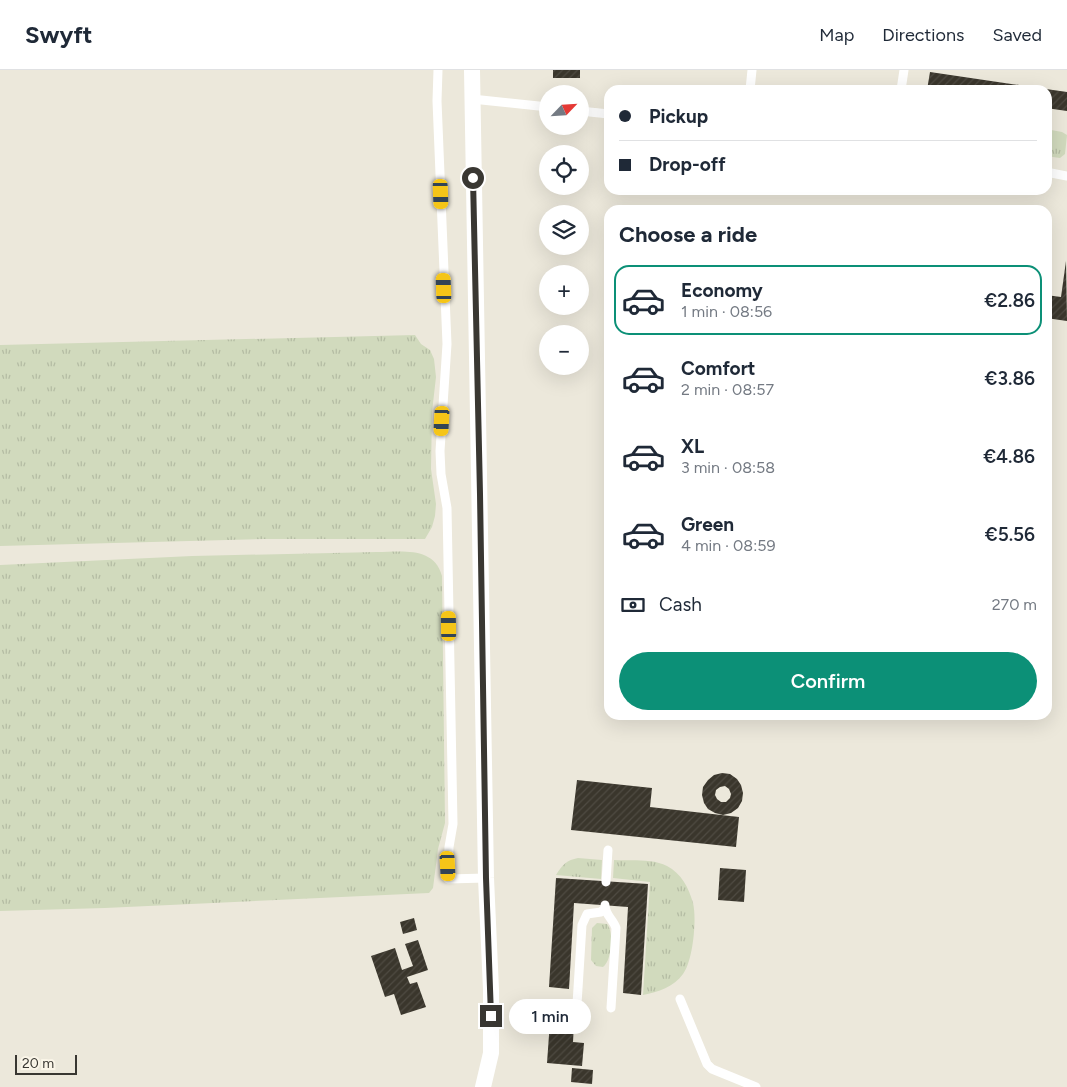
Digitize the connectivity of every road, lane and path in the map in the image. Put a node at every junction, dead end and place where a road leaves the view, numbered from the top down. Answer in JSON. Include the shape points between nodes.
{"nodes":[{"id":1,"x":438,"y":70,"type":"edge"},
{"id":2,"x":472,"y":70,"type":"edge"},
{"id":3,"x":752,"y":70,"type":"edge"},
{"id":4,"x":904,"y":70,"type":"edge"},
{"id":5,"x":750,"y":85,"type":"edge"},
{"id":6,"x":902,"y":85,"type":"edge"},
{"id":7,"x":472,"y":99,"type":"junction"},
{"id":8,"x":539,"y":106,"type":"edge"},
{"id":9,"x":589,"y":112,"type":"edge"},
{"id":10,"x":604,"y":113,"type":"edge"},
{"id":11,"x":1052,"y":173,"type":"edge"},
{"id":12,"x":1067,"y":176,"type":"edge"},
{"id":13,"x":608,"y":850,"type":"dead end"},
{"id":14,"x":486,"y":878,"type":"junction"},
{"id":15,"x":606,"y":882,"type":"dead end"},
{"id":16,"x":680,"y":999,"type":"dead end"},
{"id":17,"x":577,"y":1004,"type":"dead end"},
{"id":18,"x":611,"y":1008,"type":"dead end"},
{"id":19,"x":483,"y":1087,"type":"edge"},
{"id":20,"x":756,"y":1087,"type":"edge"}],
"edges":[{"from":1,"to":14,"type":"lane","via":[[446,344],[440,451],[447,508],[453,824],[448,879]]},
{"from":2,"to":7,"type":"street"},
{"from":3,"to":5,"type":"lane"},
{"from":4,"to":6,"type":"lane"},
{"from":7,"to":8,"type":"lane"},
{"from":7,"to":14,"type":"street"},
{"from":9,"to":10,"type":"lane"},
{"from":11,"to":12,"type":"lane"},
{"from":13,"to":15,"type":"lane"},
{"from":14,"to":19,"type":"street","via":[[491,1053]]},
{"from":16,"to":20,"type":"lane","via":[[707,1064]]},
{"from":17,"to":18,"type":"lane","via":[[582,925],[587,914],[601,912],[605,907],[616,928]]}]}
